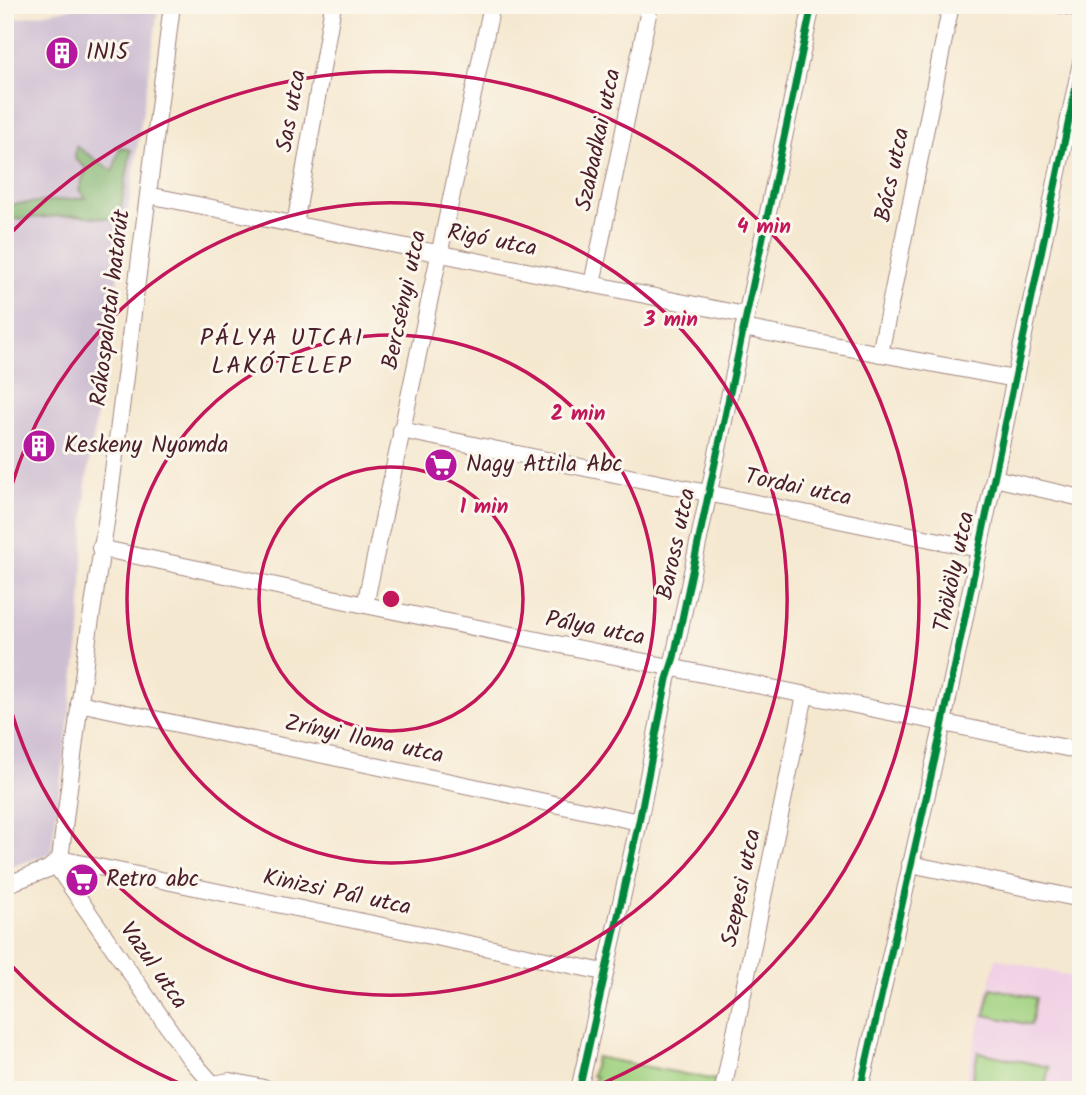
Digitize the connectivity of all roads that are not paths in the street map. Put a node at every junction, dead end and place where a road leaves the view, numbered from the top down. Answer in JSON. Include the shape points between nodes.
{"nodes":[{"id":1,"x":172,"y":5,"type":"edge"},
{"id":2,"x":333,"y":5,"type":"edge"},
{"id":3,"x":492,"y":5,"type":"edge"},
{"id":4,"x":650,"y":5,"type":"edge"},
{"id":5,"x":812,"y":5,"type":"edge"},
{"id":6,"x":951,"y":5,"type":"edge"},
{"id":7,"x":1062,"y":5,"type":"edge"},
{"id":8,"x":1081,"y":9,"type":"edge"},
{"id":9,"x":1081,"y":62,"type":"edge"},
{"id":10,"x":148,"y":195,"type":"junction"},
{"id":11,"x":295,"y":225,"type":"junction"},
{"id":12,"x":438,"y":254,"type":"junction"},
{"id":13,"x":592,"y":285,"type":"junction"},
{"id":14,"x":744,"y":321,"type":"junction"},
{"id":15,"x":880,"y":354,"type":"junction"},
{"id":16,"x":1015,"y":379,"type":"junction"},
{"id":17,"x":401,"y":430,"type":"junction"},
{"id":18,"x":994,"y":478,"type":"junction"},
{"id":19,"x":708,"y":492,"type":"junction"},
{"id":20,"x":1081,"y":498,"type":"edge"},
{"id":21,"x":100,"y":548,"type":"junction"},
{"id":22,"x":979,"y":549,"type":"junction"},
{"id":23,"x":365,"y":605,"type":"junction"},
{"id":24,"x":671,"y":667,"type":"junction"},
{"id":25,"x":805,"y":695,"type":"junction"},
{"id":26,"x":79,"y":704,"type":"junction"},
{"id":27,"x":942,"y":722,"type":"junction"},
{"id":28,"x":1081,"y":751,"type":"edge"},
{"id":29,"x":639,"y":822,"type":"junction"},
{"id":30,"x":58,"y":862,"type":"junction"},
{"id":31,"x":910,"y":864,"type":"junction"},
{"id":32,"x":5,"y":885,"type":"edge"},
{"id":33,"x":1081,"y":899,"type":"edge"},
{"id":34,"x":604,"y":972,"type":"junction"},
{"id":35,"x":215,"y":1087,"type":"edge"},
{"id":36,"x":273,"y":1090,"type":"edge"},
{"id":37,"x":579,"y":1090,"type":"edge"},
{"id":38,"x":723,"y":1090,"type":"edge"},
{"id":39,"x":860,"y":1090,"type":"edge"}],
"edges":[{"from":1,"to":10,"type":"street","name":"Rákospalotai határút"},
{"from":2,"to":11,"type":"street","name":"Sas utca"},
{"from":3,"to":12,"type":"street","name":"Bercsényi utca"},
{"from":4,"to":13,"type":"street","name":"Szabadkai utca"},
{"from":5,"to":14,"type":"street","name":"Baross utca"},
{"from":6,"to":15,"type":"street","name":"Bács utca"},
{"from":7,"to":8,"type":"street"},
{"from":9,"to":16,"type":"street","name":"Thököly utca"},
{"from":10,"to":11,"type":"street","name":"Rigó utca"},
{"from":10,"to":21,"type":"street","name":"Rákospalotai határút"},
{"from":11,"to":12,"type":"street","name":"Rigó utca"},
{"from":12,"to":13,"type":"street","name":"Rigó utca"},
{"from":12,"to":17,"type":"street","name":"Bercsényi utca"},
{"from":13,"to":14,"type":"street","name":"Rigó utca"},
{"from":14,"to":15,"type":"street","name":"Rigó utca"},
{"from":14,"to":19,"type":"street","name":"Baross utca"},
{"from":15,"to":16,"type":"street","name":"Rigó utca"},
{"from":16,"to":18,"type":"street","name":"Thököly utca"},
{"from":17,"to":19,"type":"street","name":"Tordai utca"},
{"from":17,"to":23,"type":"street","name":"Bercsényi utca"},
{"from":18,"to":20,"type":"street"},
{"from":18,"to":22,"type":"street","name":"Thököly utca"},
{"from":19,"to":22,"type":"street","name":"Tordai utca"},
{"from":19,"to":24,"type":"street","name":"Baross utca"},
{"from":21,"to":23,"type":"street","name":"Pálya utca"},
{"from":21,"to":26,"type":"street","name":"Rákospalotai határút"},
{"from":22,"to":27,"type":"street","name":"Thököly utca"},
{"from":23,"to":24,"type":"street","name":"Pálya utca"},
{"from":24,"to":25,"type":"street","name":"Pálya utca"},
{"from":24,"to":29,"type":"street","name":"Baross utca"},
{"from":25,"to":27,"type":"street","name":"Pálya utca"},
{"from":25,"to":38,"type":"street","name":"Szepesi utca"},
{"from":26,"to":29,"type":"street","name":"Zrínyi Ilona utca"},
{"from":26,"to":30,"type":"street","name":"Rákospalotai határút"},
{"from":27,"to":28,"type":"street","name":"Pálya utca"},
{"from":27,"to":31,"type":"street","name":"Thököly utca"},
{"from":29,"to":34,"type":"street","name":"Baross utca"},
{"from":30,"to":32,"type":"street"},
{"from":30,"to":34,"type":"street","name":"Kinizsi Pál utca"},
{"from":30,"to":35,"type":"street","name":"Vazul utca","via":[[188,1056]]},
{"from":31,"to":33,"type":"street"},
{"from":31,"to":39,"type":"street","name":"Thököly utca"},
{"from":34,"to":37,"type":"street","name":"Baross utca"},
{"from":35,"to":36,"type":"street","via":[[230,1081]]}]}
